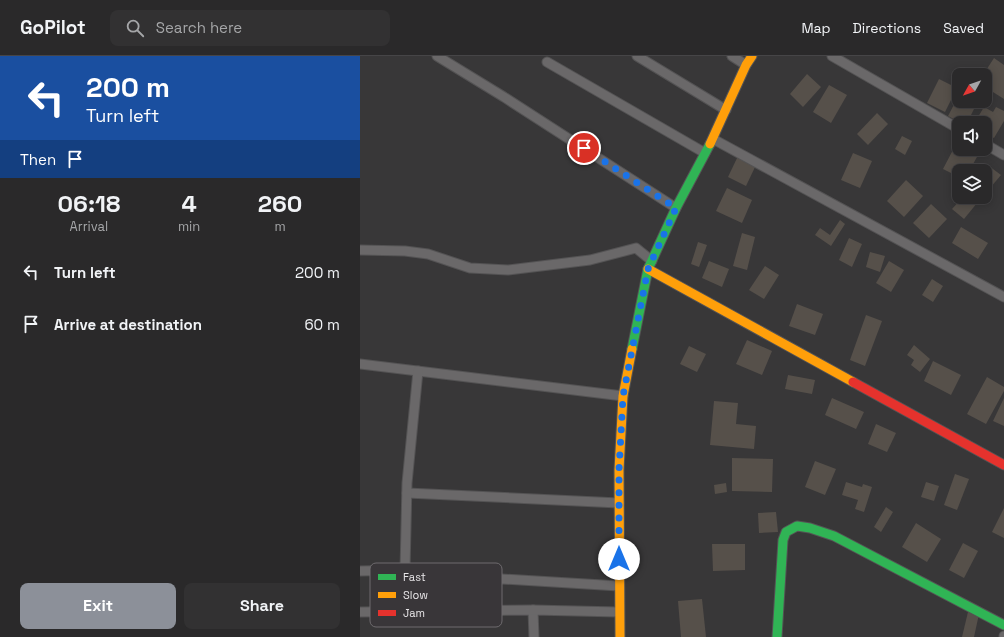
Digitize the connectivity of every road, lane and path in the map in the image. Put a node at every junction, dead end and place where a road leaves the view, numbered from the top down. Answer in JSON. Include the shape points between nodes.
{"nodes":[{"id":1,"x":437,"y":56,"type":"edge"},
{"id":2,"x":637,"y":56,"type":"edge"},
{"id":3,"x":732,"y":56,"type":"edge"},
{"id":4,"x":752,"y":56,"type":"edge"},
{"id":5,"x":832,"y":56,"type":"edge"},
{"id":6,"x":546,"y":62,"type":"dead end"},
{"id":7,"x":746,"y":65,"type":"junction"},
{"id":8,"x":726,"y":110,"type":"junction"},
{"id":9,"x":952,"y":125,"type":"edge"},
{"id":10,"x":713,"y":139,"type":"junction"},
{"id":11,"x":992,"y":148,"type":"edge"},
{"id":12,"x":705,"y":153,"type":"junction"},
{"id":13,"x":1004,"y":155,"type":"edge"},
{"id":14,"x":676,"y":208,"type":"junction"},
{"id":15,"x":360,"y":250,"type":"edge"},
{"id":16,"x":650,"y":265,"type":"junction"},
{"id":17,"x":1004,"y":297,"type":"edge"},
{"id":18,"x":360,"y":364,"type":"edge"},
{"id":19,"x":418,"y":371,"type":"junction"},
{"id":20,"x":623,"y":396,"type":"junction"},
{"id":21,"x":1004,"y":465,"type":"edge"},
{"id":22,"x":407,"y":493,"type":"junction"},
{"id":23,"x":619,"y":503,"type":"junction"},
{"id":24,"x":405,"y":563,"type":"edge"},
{"id":25,"x":360,"y":571,"type":"edge"},
{"id":26,"x":370,"y":571,"type":"edge"},
{"id":27,"x":502,"y":579,"type":"edge"},
{"id":28,"x":619,"y":586,"type":"junction"},
{"id":29,"x":502,"y":610,"type":"edge"},
{"id":30,"x":533,"y":610,"type":"junction"},
{"id":31,"x":360,"y":612,"type":"edge"},
{"id":32,"x":370,"y":612,"type":"edge"},
{"id":33,"x":619,"y":612,"type":"junction"},
{"id":34,"x":1004,"y":625,"type":"edge"},
{"id":35,"x":534,"y":637,"type":"edge"},
{"id":36,"x":620,"y":637,"type":"edge"},
{"id":37,"x":777,"y":637,"type":"edge"}],
"edges":[{"from":1,"to":14,"type":"street"},
{"from":2,"to":8,"type":"street"},
{"from":3,"to":7,"type":"street"},
{"from":4,"to":7,"type":"street"},
{"from":5,"to":9,"type":"street"},
{"from":6,"to":12,"type":"street"},
{"from":7,"to":8,"type":"street"},
{"from":8,"to":10,"type":"street"},
{"from":10,"to":12,"type":"street"},
{"from":10,"to":17,"type":"street"},
{"from":11,"to":13,"type":"street"},
{"from":12,"to":14,"type":"street"},
{"from":14,"to":16,"type":"street"},
{"from":15,"to":16,"type":"street","via":[[428,254],[470,268],[508,270],[590,260],[636,248]]},
{"from":16,"to":20,"type":"street"},
{"from":16,"to":21,"type":"street"},
{"from":18,"to":19,"type":"street"},
{"from":19,"to":20,"type":"street"},
{"from":19,"to":22,"type":"street"},
{"from":20,"to":23,"type":"street"},
{"from":22,"to":23,"type":"street"},
{"from":22,"to":24,"type":"street"},
{"from":23,"to":28,"type":"street"},
{"from":25,"to":26,"type":"street"},
{"from":27,"to":28,"type":"street"},
{"from":28,"to":33,"type":"street"},
{"from":29,"to":30,"type":"street"},
{"from":30,"to":33,"type":"street"},
{"from":30,"to":35,"type":"street"},
{"from":31,"to":32,"type":"street"},
{"from":33,"to":36,"type":"street"},
{"from":34,"to":37,"type":"street","via":[[834,536],[798,526],[786,532],[783,540]]}]}
